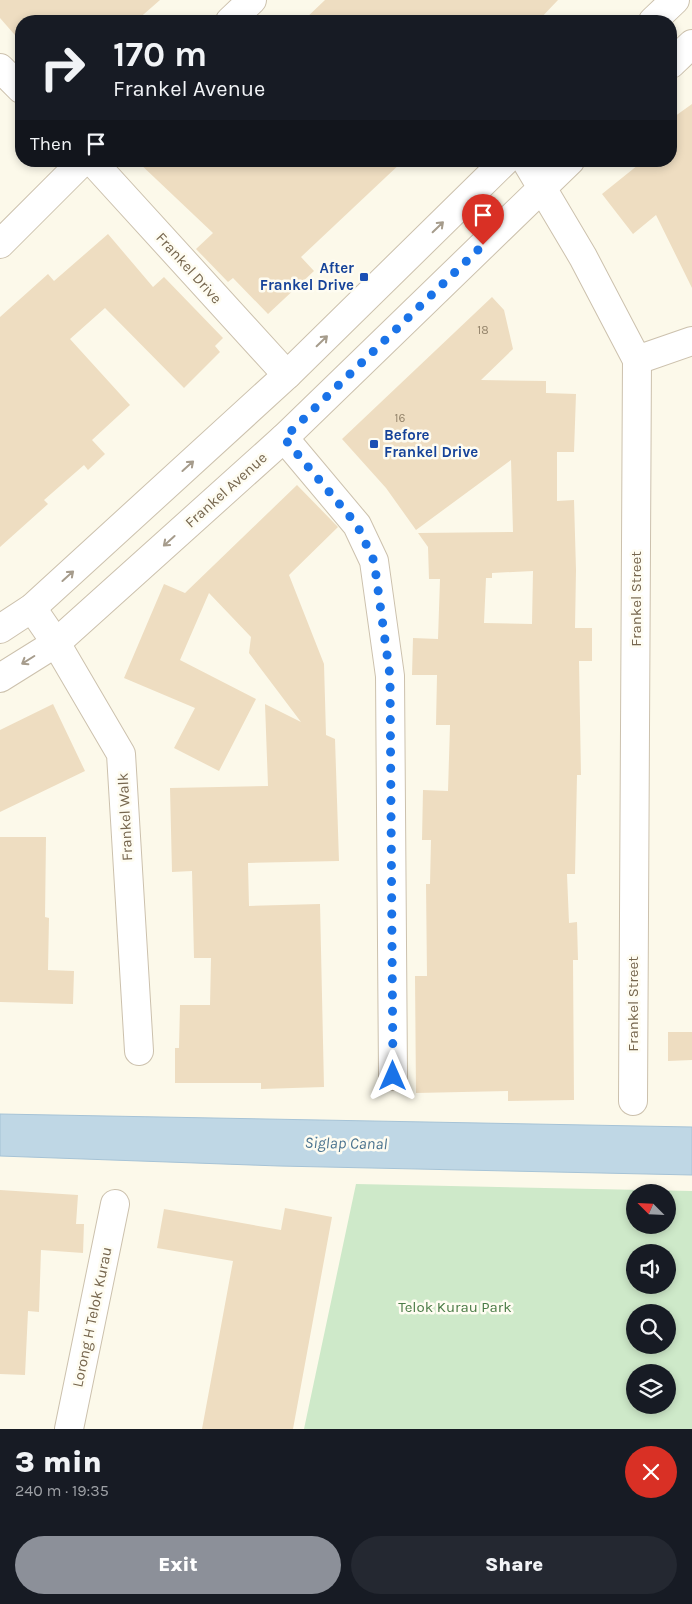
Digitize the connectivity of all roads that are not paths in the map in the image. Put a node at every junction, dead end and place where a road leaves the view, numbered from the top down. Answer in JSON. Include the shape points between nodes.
{"nodes":[{"id":1,"x":252,"y":0,"type":"edge"},
{"id":2,"x":675,"y":0,"type":"edge"},
{"id":3,"x":236,"y":15,"type":"edge"},
{"id":4,"x":659,"y":15,"type":"edge"},
{"id":5,"x":692,"y":44,"type":"edge"},
{"id":6,"x":677,"y":58,"type":"edge"},
{"id":7,"x":0,"y":68,"type":"edge"},
{"id":8,"x":15,"y":84,"type":"edge"},
{"id":9,"x":77,"y":167,"type":"edge"},
{"id":10,"x":97,"y":167,"type":"edge"},
{"id":11,"x":499,"y":167,"type":"edge"},
{"id":12,"x":530,"y":167,"type":"edge"},
{"id":13,"x":564,"y":167,"type":"edge"},
{"id":14,"x":543,"y":187,"type":"junction"},
{"id":15,"x":0,"y":244,"type":"edge"},
{"id":16,"x":692,"y":341,"type":"edge"},
{"id":17,"x":637,"y":360,"type":"junction"},
{"id":18,"x":287,"y":375,"type":"junction"},
{"id":19,"x":284,"y":438,"type":"junction"},
{"id":20,"x":32,"y":608,"type":"junction"},
{"id":21,"x":0,"y":629,"type":"edge"},
{"id":22,"x":56,"y":643,"type":"junction"},
{"id":23,"x":0,"y":678,"type":"edge"},
{"id":24,"x":139,"y":1051,"type":"dead end"},
{"id":25,"x":393,"y":1076,"type":"dead end"},
{"id":26,"x":632,"y":1101,"type":"dead end"},
{"id":27,"x":115,"y":1204,"type":"dead end"},
{"id":28,"x":69,"y":1429,"type":"edge"}],
"edges":[{"from":1,"to":3,"type":"street"},
{"from":2,"to":4,"type":"street"},
{"from":5,"to":6,"type":"street"},
{"from":7,"to":8,"type":"street"},
{"from":9,"to":15,"type":"street"},
{"from":10,"to":18,"type":"street","name":"Frankel Drive"},
{"from":18,"to":11,"type":"street","one_way":true},
{"from":12,"to":14,"type":"street","name":"Frankel Street"},
{"from":13,"to":14,"type":"street","name":"Frankel Avenue"},
{"from":14,"to":17,"type":"street","name":"Frankel Street"},
{"from":14,"to":19,"type":"street","name":"Frankel Avenue"},
{"from":16,"to":17,"type":"street"},
{"from":17,"to":26,"type":"street","name":"Frankel Street"},
{"from":20,"to":18,"type":"street","one_way":true},
{"from":19,"to":22,"type":"street","name":"Frankel Avenue","one_way":true},
{"from":19,"to":25,"type":"street","via":[[357,525],[374,561],[390,676]]},
{"from":20,"to":21,"type":"street"},
{"from":20,"to":22,"type":"street","name":"Frankel Walk"},
{"from":22,"to":23,"type":"street","name":"Frankel Avenue","one_way":true},
{"from":22,"to":24,"type":"street","name":"Frankel Walk","via":[[121,754]]},
{"from":27,"to":28,"type":"street","name":"Lorong H Telok Kurau"}]}
